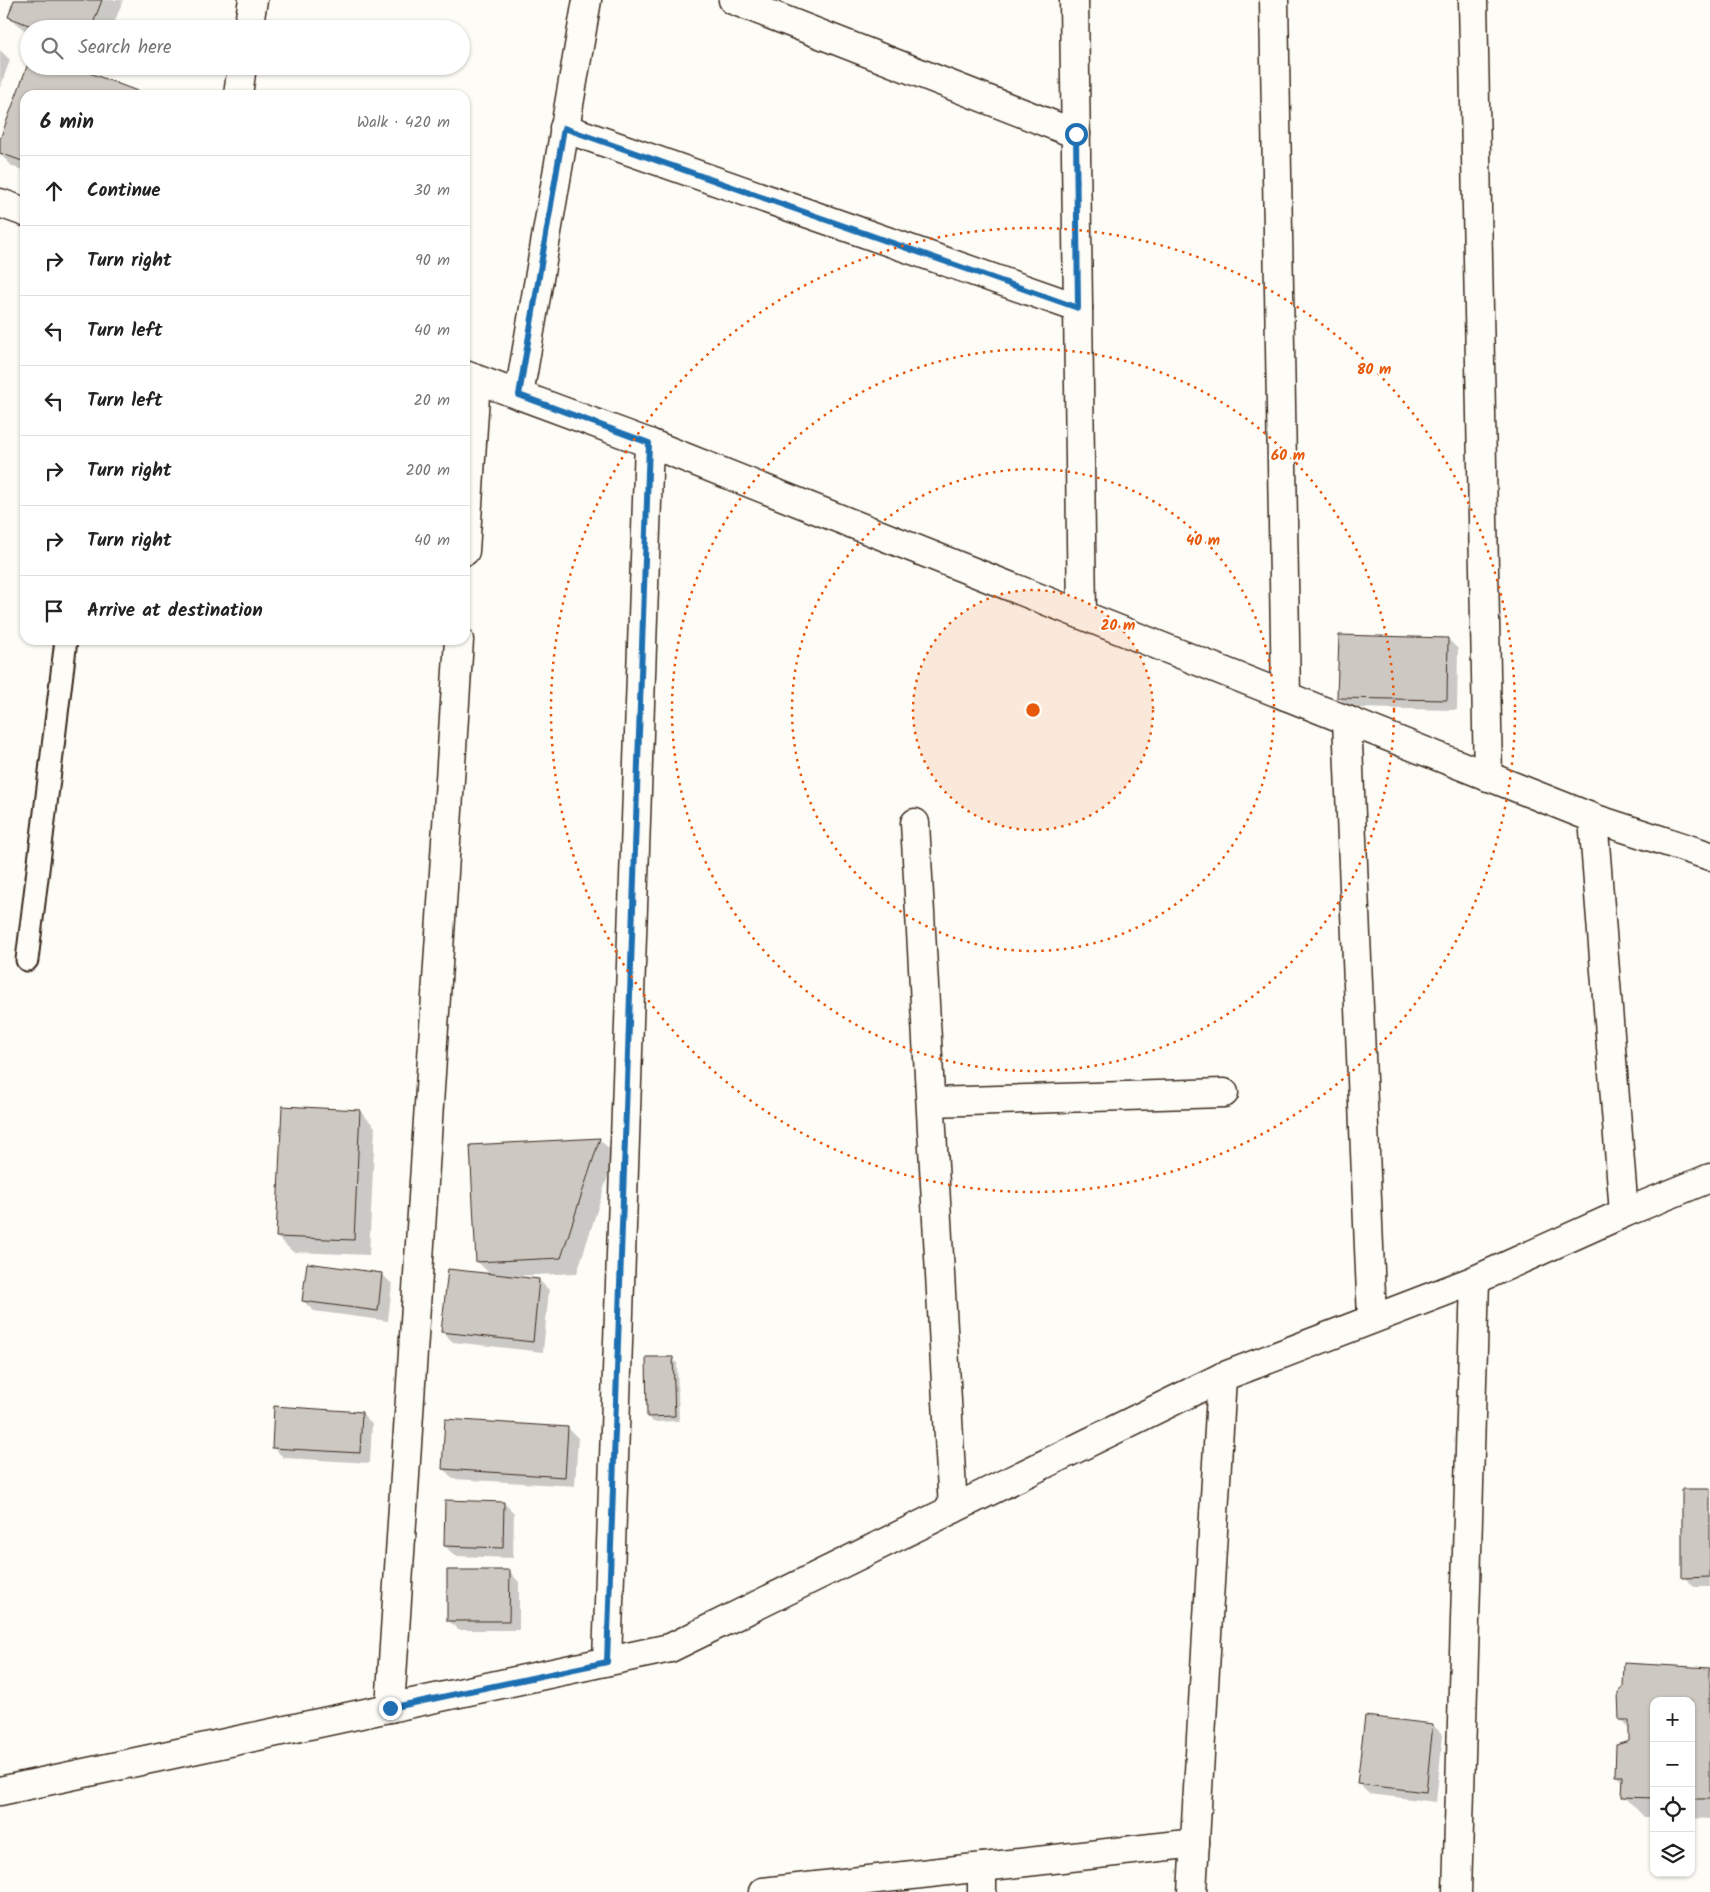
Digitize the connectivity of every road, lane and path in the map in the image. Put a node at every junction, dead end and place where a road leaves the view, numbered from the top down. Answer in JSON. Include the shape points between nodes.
{"nodes":[{"id":1,"x":253,"y":0,"type":"edge"},
{"id":2,"x":587,"y":0,"type":"edge"},
{"id":3,"x":734,"y":0,"type":"edge"},
{"id":4,"x":1074,"y":0,"type":"edge"},
{"id":5,"x":1274,"y":0,"type":"edge"},
{"id":6,"x":1473,"y":0,"type":"edge"},
{"id":7,"x":250,"y":20,"type":"edge"},
{"id":8,"x":241,"y":75,"type":"edge"},
{"id":9,"x":239,"y":90,"type":"edge"},
{"id":10,"x":564,"y":128,"type":"junction"},
{"id":11,"x":1076,"y":134,"type":"junction"},
{"id":12,"x":0,"y":202,"type":"edge"},
{"id":13,"x":20,"y":210,"type":"edge"},
{"id":14,"x":1078,"y":308,"type":"junction"},
{"id":15,"x":471,"y":377,"type":"edge"},
{"id":16,"x":519,"y":395,"type":"junction"},
{"id":17,"x":470,"y":406,"type":"edge"},
{"id":18,"x":649,"y":443,"type":"junction"},
{"id":19,"x":1082,"y":616,"type":"junction"},
{"id":20,"x":65,"y":645,"type":"edge"},
{"id":21,"x":459,"y":645,"type":"edge"},
{"id":22,"x":1286,"y":696,"type":"junction"},
{"id":23,"x":1347,"y":720,"type":"junction"},
{"id":24,"x":1488,"y":777,"type":"junction"},
{"id":25,"x":1593,"y":818,"type":"junction"},
{"id":26,"x":915,"y":823,"type":"dead end"},
{"id":27,"x":1710,"y":856,"type":"edge"},
{"id":28,"x":27,"y":960,"type":"dead end"},
{"id":29,"x":1224,"y":1093,"type":"dead end"},
{"id":30,"x":931,"y":1102,"type":"junction"},
{"id":31,"x":1710,"y":1178,"type":"edge"},
{"id":32,"x":1624,"y":1213,"type":"junction"},
{"id":33,"x":1474,"y":1280,"type":"junction"},
{"id":34,"x":1372,"y":1319,"type":"junction"},
{"id":35,"x":1222,"y":1378,"type":"junction"},
{"id":36,"x":953,"y":1509,"type":"junction"},
{"id":37,"x":607,"y":1662,"type":"junction"},
{"id":38,"x":390,"y":1708,"type":"junction"},
{"id":39,"x":0,"y":1791,"type":"edge"},
{"id":40,"x":1195,"y":1843,"type":"junction"},
{"id":41,"x":982,"y":1880,"type":"edge"},
{"id":42,"x":763,"y":1892,"type":"edge"},
{"id":43,"x":1192,"y":1892,"type":"edge"},
{"id":44,"x":1457,"y":1892,"type":"edge"}],
"edges":[{"from":1,"to":7,"type":"street"},
{"from":2,"to":10,"type":"street"},
{"from":3,"to":11,"type":"street"},
{"from":4,"to":11,"type":"street"},
{"from":5,"to":22,"type":"street"},
{"from":6,"to":24,"type":"street"},
{"from":8,"to":9,"type":"street"},
{"from":10,"to":14,"type":"street"},
{"from":10,"to":16,"type":"street"},
{"from":11,"to":14,"type":"street"},
{"from":12,"to":13,"type":"street"},
{"from":14,"to":19,"type":"street"},
{"from":15,"to":16,"type":"street"},
{"from":15,"to":17,"type":"street"},
{"from":16,"to":18,"type":"street"},
{"from":18,"to":19,"type":"street"},
{"from":18,"to":37,"type":"street"},
{"from":19,"to":22,"type":"street"},
{"from":20,"to":28,"type":"lane"},
{"from":21,"to":38,"type":"street"},
{"from":22,"to":23,"type":"street"},
{"from":23,"to":24,"type":"street"},
{"from":23,"to":34,"type":"street"},
{"from":24,"to":25,"type":"street"},
{"from":25,"to":27,"type":"street"},
{"from":25,"to":32,"type":"street"},
{"from":26,"to":30,"type":"street"},
{"from":29,"to":30,"type":"street"},
{"from":30,"to":36,"type":"street"},
{"from":31,"to":32,"type":"street"},
{"from":32,"to":33,"type":"street"},
{"from":33,"to":34,"type":"street"},
{"from":33,"to":44,"type":"street"},
{"from":34,"to":35,"type":"street"},
{"from":35,"to":36,"type":"street"},
{"from":35,"to":40,"type":"street"},
{"from":36,"to":37,"type":"street","via":[[670,1648]]},
{"from":37,"to":38,"type":"street"},
{"from":38,"to":39,"type":"street"},
{"from":40,"to":41,"type":"street"},
{"from":40,"to":43,"type":"street"},
{"from":41,"to":42,"type":"street"}]}
